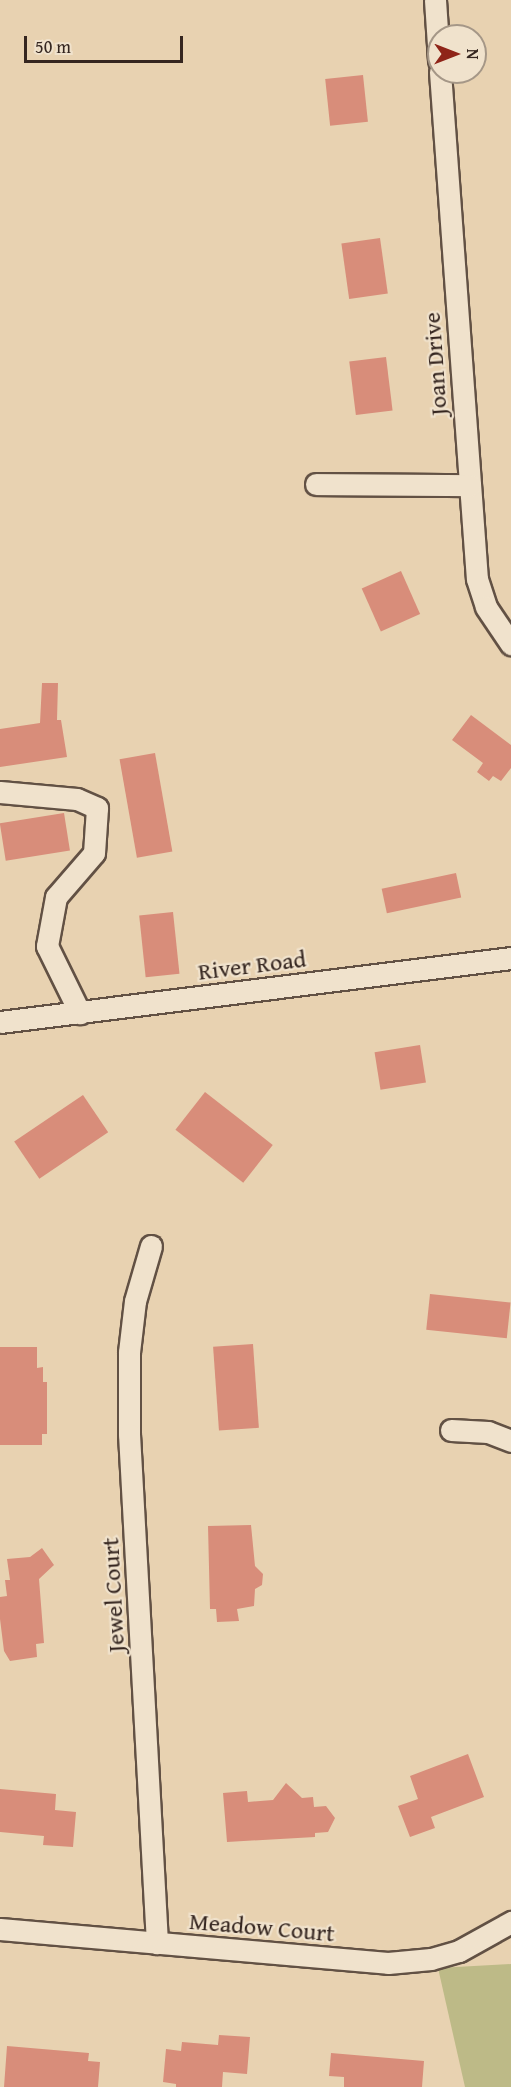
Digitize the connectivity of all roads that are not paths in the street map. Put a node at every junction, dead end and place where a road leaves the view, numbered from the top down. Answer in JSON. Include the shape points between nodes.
{"nodes":[{"id":1,"x":435,"y":0,"type":"edge"},
{"id":2,"x":437,"y":24,"type":"edge"},
{"id":3,"x":441,"y":84,"type":"edge"},
{"id":4,"x":316,"y":484,"type":"dead end"},
{"id":5,"x":470,"y":485,"type":"junction"},
{"id":6,"x":511,"y":644,"type":"edge"},
{"id":7,"x":0,"y":792,"type":"edge"},
{"id":8,"x":511,"y":958,"type":"edge"},
{"id":9,"x":80,"y":1013,"type":"junction"},
{"id":10,"x":0,"y":1022,"type":"edge"},
{"id":11,"x":151,"y":1245,"type":"dead end"},
{"id":12,"x":451,"y":1430,"type":"dead end"},
{"id":13,"x":511,"y":1441,"type":"edge"},
{"id":14,"x":511,"y":1922,"type":"edge"},
{"id":15,"x":0,"y":1929,"type":"edge"},
{"id":16,"x":157,"y":1943,"type":"junction"}],
"edges":[{"from":1,"to":2,"type":"street"},
{"from":3,"to":5,"type":"street","name":"Joan Drive"},
{"from":4,"to":5,"type":"street"},
{"from":5,"to":6,"type":"street","name":"Joan Drive","via":[[477,579],[486,607]]},
{"from":7,"to":9,"type":"street","via":[[77,799],[97,808],[94,853],[56,897],[46,946]]},
{"from":8,"to":9,"type":"street","name":"River Road"},
{"from":9,"to":10,"type":"street","name":"River Road"},
{"from":11,"to":16,"type":"street","name":"Jewel Court","via":[[135,1301],[129,1352],[129,1434]]},
{"from":12,"to":13,"type":"street","via":[[488,1432]]},
{"from":14,"to":16,"type":"street","name":"Meadow Court","via":[[459,1951],[403,1963]]},
{"from":15,"to":16,"type":"street","name":"Meadow Court"}]}
